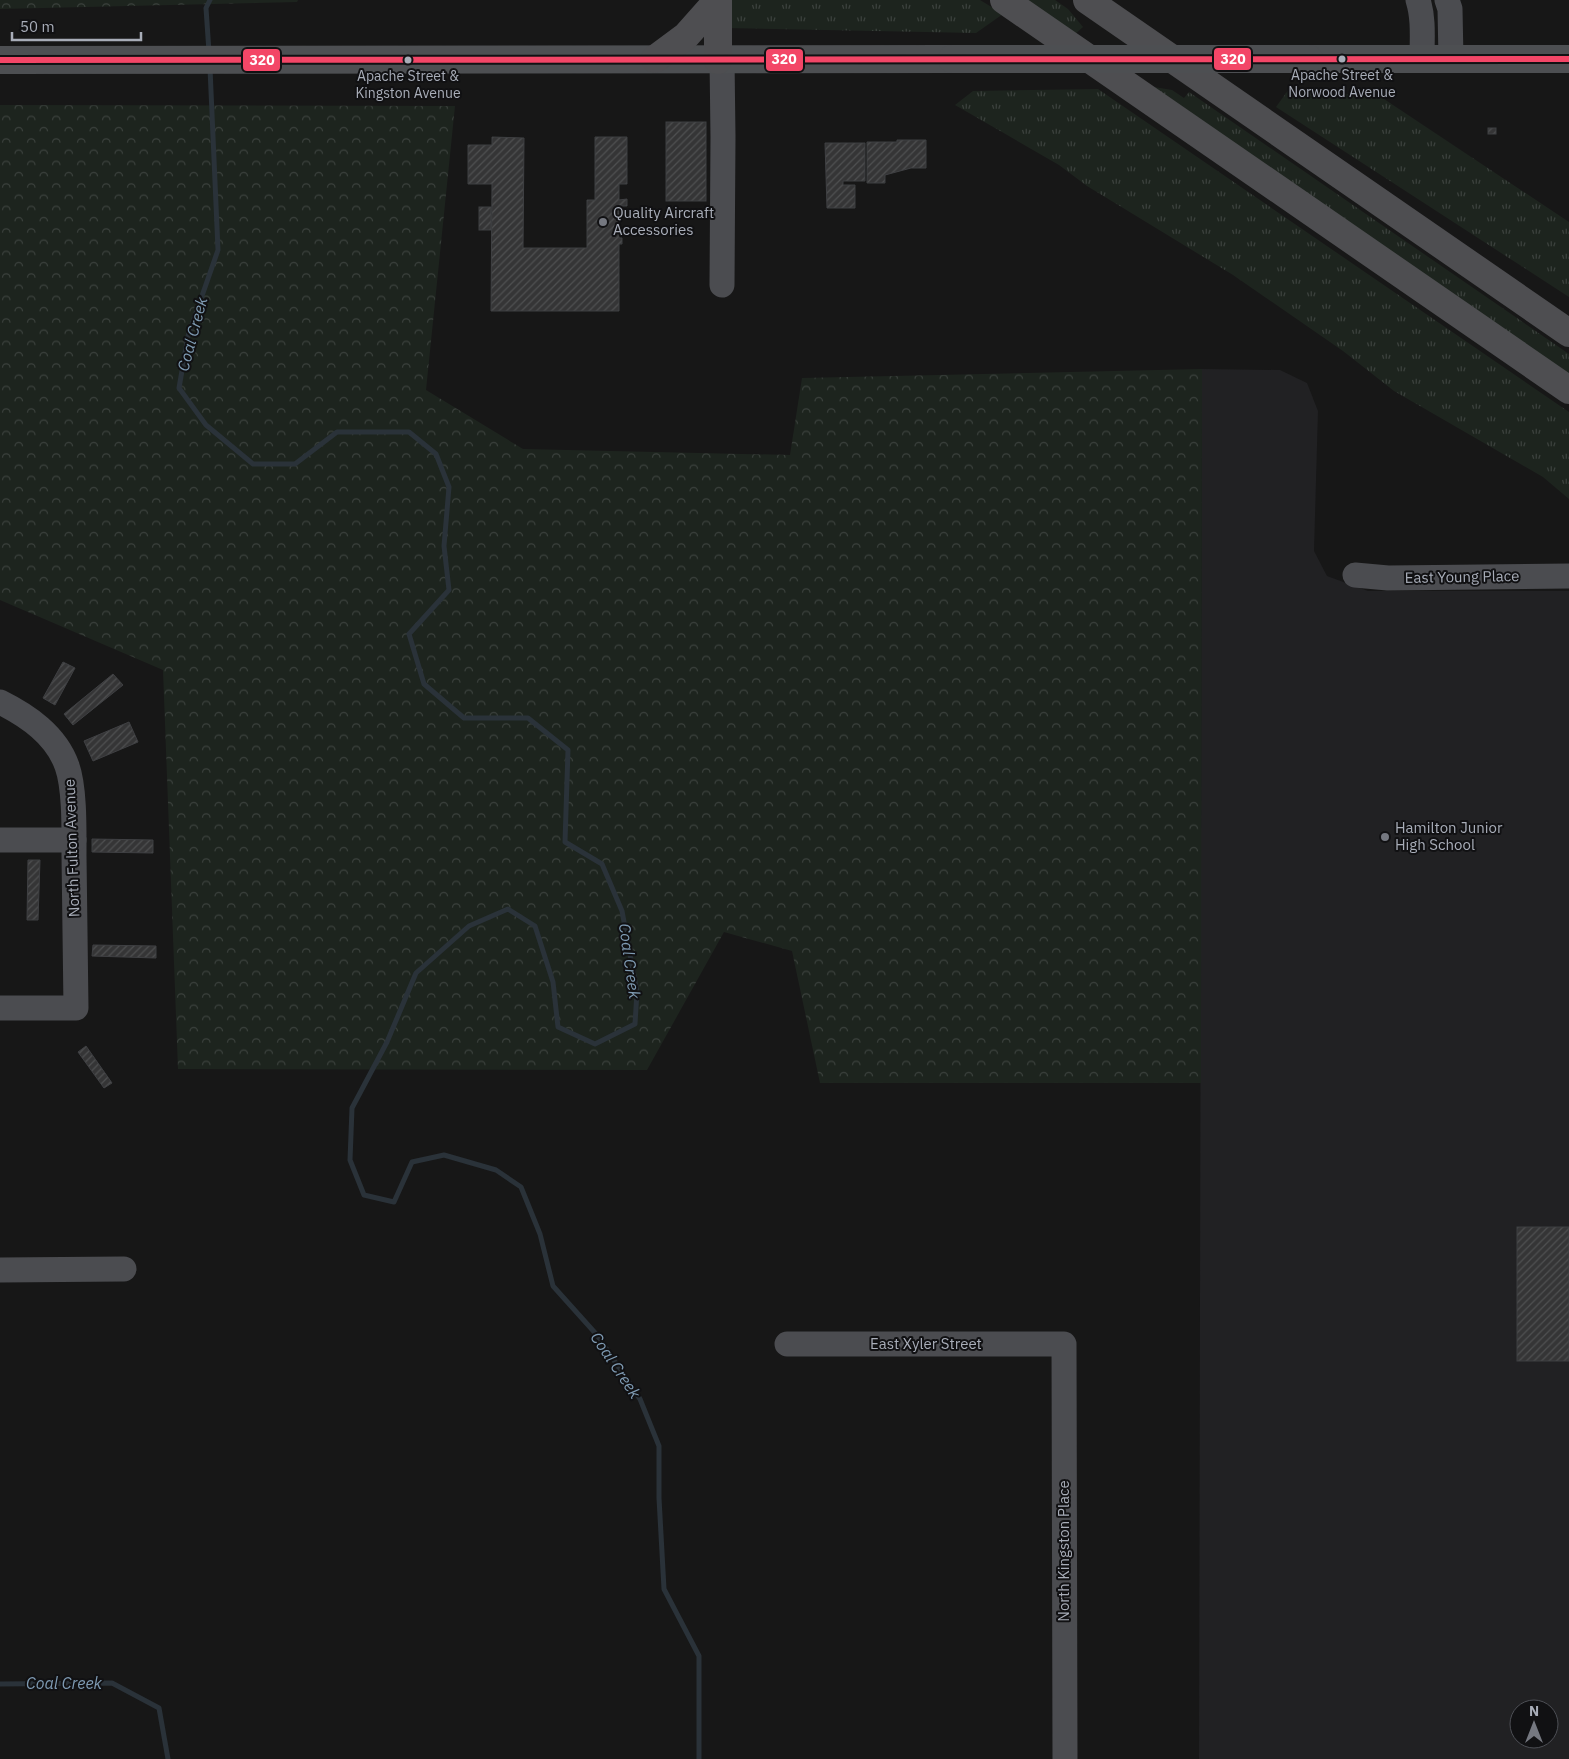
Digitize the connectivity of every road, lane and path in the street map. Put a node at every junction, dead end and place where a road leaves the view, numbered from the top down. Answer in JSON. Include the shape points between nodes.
{"nodes":[{"id":1,"x":718,"y":0,"type":"edge"},
{"id":2,"x":1004,"y":0,"type":"edge"},
{"id":3,"x":1087,"y":0,"type":"edge"},
{"id":4,"x":1418,"y":0,"type":"edge"},
{"id":5,"x":1447,"y":0,"type":"edge"},
{"id":6,"x":655,"y":59,"type":"junction"},
{"id":7,"x":720,"y":59,"type":"junction"},
{"id":8,"x":1422,"y":59,"type":"junction"},
{"id":9,"x":1451,"y":59,"type":"junction"},
{"id":10,"x":1569,"y":59,"type":"edge"},
{"id":11,"x":0,"y":60,"type":"edge"},
{"id":12,"x":722,"y":285,"type":"dead end"},
{"id":13,"x":1567,"y":331,"type":"edge"},
{"id":14,"x":1569,"y":390,"type":"edge"},
{"id":15,"x":1355,"y":575,"type":"dead end"},
{"id":16,"x":1569,"y":576,"type":"edge"},
{"id":17,"x":8,"y":706,"type":"edge"},
{"id":18,"x":0,"y":840,"type":"edge"},
{"id":19,"x":74,"y":840,"type":"junction"},
{"id":20,"x":0,"y":1008,"type":"edge"},
{"id":21,"x":124,"y":1269,"type":"dead end"},
{"id":22,"x":0,"y":1270,"type":"edge"},
{"id":23,"x":787,"y":1344,"type":"dead end"},
{"id":24,"x":1064,"y":1344,"type":"joint"},
{"id":25,"x":1065,"y":1759,"type":"edge"}],
"edges":[{"from":1,"to":6,"type":"highway","via":[[686,36]]},
{"from":1,"to":7,"type":"highway"},
{"from":2,"to":14,"type":"highway"},
{"from":3,"to":13,"type":"highway"},
{"from":4,"to":8,"type":"street"},
{"from":5,"to":9,"type":"street"},
{"from":6,"to":7,"type":"main road"},
{"from":6,"to":11,"type":"main road"},
{"from":7,"to":8,"type":"main road","bridge":true},
{"from":7,"to":12,"type":"street"},
{"from":8,"to":9,"type":"main road"},
{"from":9,"to":10,"type":"main road"},
{"from":15,"to":16,"type":"street","name":"East Young Place","via":[[1388,578]]},
{"from":17,"to":19,"type":"street","name":"North Fulton Avenue","via":[[31,719],[45,732],[68,766]]},
{"from":18,"to":19,"type":"street"},
{"from":19,"to":20,"type":"street","name":"North Fulton Avenue","via":[[76,1008]]},
{"from":21,"to":22,"type":"street"},
{"from":23,"to":24,"type":"street","name":"East Xyler Street"},
{"from":24,"to":25,"type":"street","name":"North Kingston Place"}]}
